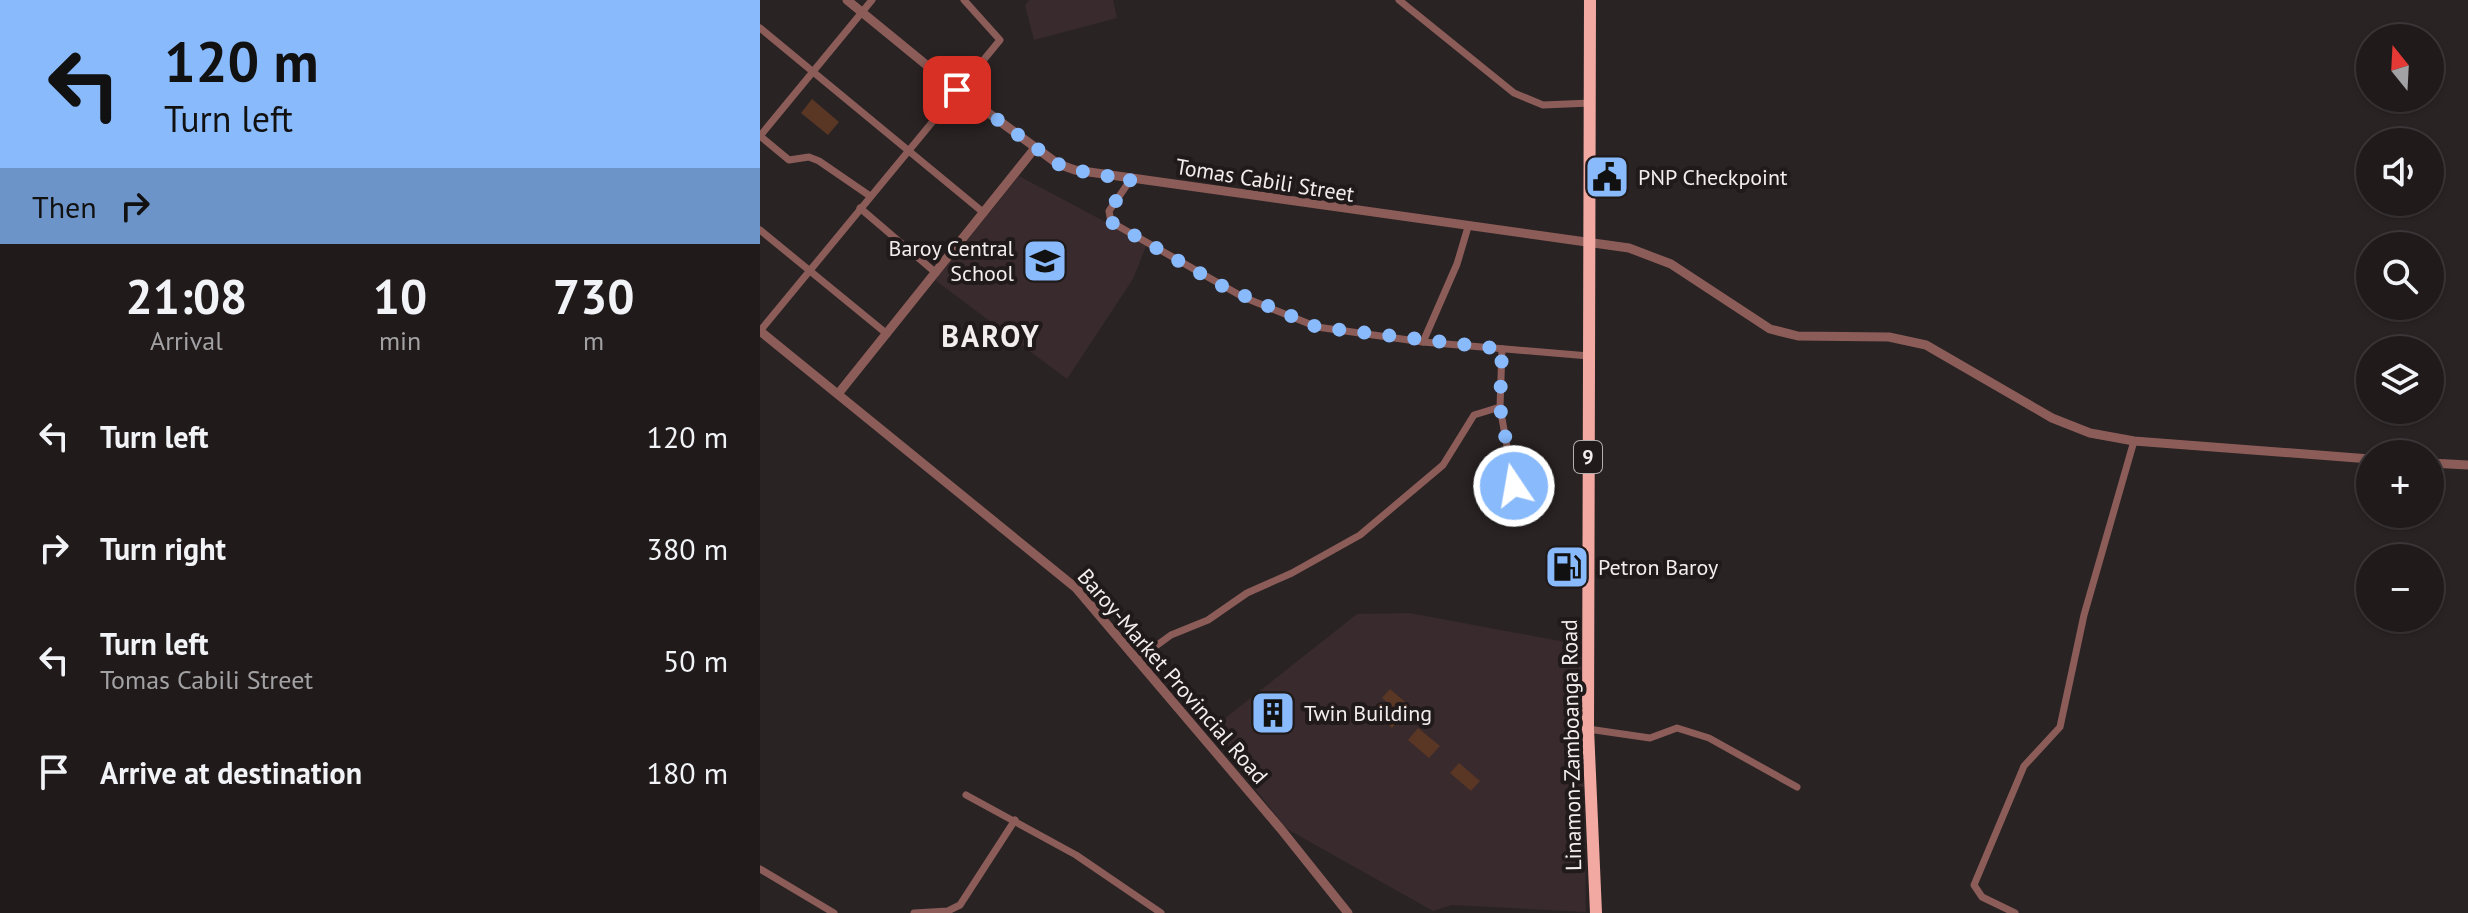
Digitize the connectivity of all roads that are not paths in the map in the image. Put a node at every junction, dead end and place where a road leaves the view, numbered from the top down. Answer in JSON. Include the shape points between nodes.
{"nodes":[{"id":1,"x":847,"y":0,"type":"edge"},
{"id":2,"x":872,"y":0,"type":"edge"},
{"id":3,"x":964,"y":0,"type":"edge"},
{"id":4,"x":1399,"y":0,"type":"edge"},
{"id":5,"x":1590,"y":0,"type":"edge"},
{"id":6,"x":862,"y":12,"type":"junction"},
{"id":7,"x":760,"y":28,"type":"edge"},
{"id":8,"x":811,"y":70,"type":"junction"},
{"id":9,"x":957,"y":90,"type":"junction"},
{"id":10,"x":1591,"y":103,"type":"junction"},
{"id":11,"x":760,"y":136,"type":"edge"},
{"id":12,"x":1035,"y":148,"type":"junction"},
{"id":13,"x":906,"y":151,"type":"junction"},
{"id":14,"x":1131,"y":179,"type":"junction"},
{"id":15,"x":870,"y":196,"type":"junction"},
{"id":16,"x":860,"y":208,"type":"junction"},
{"id":17,"x":984,"y":213,"type":"junction"},
{"id":18,"x":1468,"y":227,"type":"junction"},
{"id":19,"x":760,"y":230,"type":"edge"},
{"id":20,"x":1591,"y":242,"type":"junction"},
{"id":21,"x":810,"y":269,"type":"junction"},
{"id":22,"x":936,"y":273,"type":"junction"},
{"id":23,"x":760,"y":331,"type":"edge"},
{"id":24,"x":887,"y":334,"type":"junction"},
{"id":25,"x":1423,"y":342,"type":"junction"},
{"id":26,"x":1502,"y":349,"type":"junction"},
{"id":27,"x":1589,"y":356,"type":"junction"},
{"id":28,"x":838,"y":394,"type":"junction"},
{"id":29,"x":1500,"y":407,"type":"junction"},
{"id":30,"x":2134,"y":441,"type":"junction"},
{"id":31,"x":2356,"y":458,"type":"edge"},
{"id":32,"x":2444,"y":464,"type":"edge"},
{"id":33,"x":2468,"y":465,"type":"edge"},
{"id":34,"x":1514,"y":486,"type":"dead end"},
{"id":35,"x":1138,"y":659,"type":"junction"},
{"id":36,"x":1588,"y":729,"type":"junction"},
{"id":37,"x":1797,"y":787,"type":"dead end"},
{"id":38,"x":966,"y":795,"type":"dead end"},
{"id":39,"x":1015,"y":820,"type":"junction"},
{"id":40,"x":760,"y":869,"type":"edge"},
{"id":41,"x":834,"y":913,"type":"edge"},
{"id":42,"x":914,"y":913,"type":"edge"},
{"id":43,"x":1161,"y":913,"type":"edge"},
{"id":44,"x":1348,"y":913,"type":"edge"},
{"id":45,"x":1596,"y":913,"type":"edge"},
{"id":46,"x":2015,"y":913,"type":"edge"}],
"edges":[{"from":1,"to":6,"type":"street","name":"Tomas Cabili Street"},
{"from":2,"to":6,"type":"street"},
{"from":3,"to":9,"type":"street","via":[[1000,40]]},
{"from":4,"to":10,"type":"street","via":[[1514,93],[1533,103]]},
{"from":5,"to":10,"type":"highway","name":"Linamon-Zamboanga Road","number":"9"},
{"from":6,"to":8,"type":"street"},
{"from":6,"to":9,"type":"street","name":"Tomas Cabili Street"},
{"from":7,"to":8,"type":"street"},
{"from":8,"to":11,"type":"street"},
{"from":8,"to":13,"type":"street"},
{"from":9,"to":12,"type":"street","name":"Tomas Cabili Street"},
{"from":9,"to":13,"type":"street"},
{"from":10,"to":20,"type":"highway","name":"Linamon-Zamboanga Road","number":"9"},
{"from":11,"to":15,"type":"street","via":[[789,160],[819,161]]},
{"from":12,"to":14,"type":"street","name":"Tomas Cabili Street","via":[[1075,170]]},
{"from":12,"to":17,"type":"street"},
{"from":13,"to":15,"type":"street"},
{"from":13,"to":17,"type":"street"},
{"from":14,"to":18,"type":"street","name":"Tomas Cabili Street"},
{"from":14,"to":25,"type":"street","via":[[1109,211],[1111,222],[1206,278],[1317,327]]},
{"from":15,"to":16,"type":"street"},
{"from":16,"to":21,"type":"street"},
{"from":16,"to":22,"type":"street"},
{"from":17,"to":22,"type":"street"},
{"from":18,"to":20,"type":"street","name":"Tomas Cabili Street"},
{"from":18,"to":25,"type":"street"},
{"from":19,"to":21,"type":"street"},
{"from":20,"to":27,"type":"highway","name":"Linamon-Zamboanga Road","number":"9"},
{"from":20,"to":30,"type":"street","name":"Tomas Cabili Street","via":[[1661,259],[1770,329],[1798,336],[1889,337],[1926,345],[2067,425]]},
{"from":21,"to":23,"type":"street"},
{"from":21,"to":24,"type":"street"},
{"from":22,"to":24,"type":"street"},
{"from":23,"to":28,"type":"street","name":"Baroy-Market Provincial Road"},
{"from":24,"to":28,"type":"street"},
{"from":25,"to":26,"type":"street"},
{"from":26,"to":27,"type":"street"},
{"from":26,"to":29,"type":"street"},
{"from":27,"to":36,"type":"highway","name":"Linamon-Zamboanga Road","number":"9"},
{"from":28,"to":35,"type":"street","name":"Baroy-Market Provincial Road","via":[[1076,588]]},
{"from":29,"to":34,"type":"street"},
{"from":29,"to":35,"type":"street","via":[[1474,415],[1443,465],[1360,535],[1247,593],[1208,620],[1171,635]]},
{"from":30,"to":31,"type":"street","name":"Tomas Cabili Street"},
{"from":30,"to":46,"type":"street","via":[[2084,615],[2060,727],[2024,766],[1974,885],[1978,894]]},
{"from":32,"to":33,"type":"street"},
{"from":35,"to":44,"type":"street","name":"Baroy-Market Provincial Road"},
{"from":36,"to":37,"type":"street","via":[[1650,738],[1677,728],[1709,738]]},
{"from":36,"to":45,"type":"highway","name":"Linamon-Zamboanga Road","number":"9"},
{"from":38,"to":39,"type":"street"},
{"from":39,"to":42,"type":"street","via":[[960,905]]},
{"from":39,"to":43,"type":"street"},
{"from":40,"to":41,"type":"street"}]}
